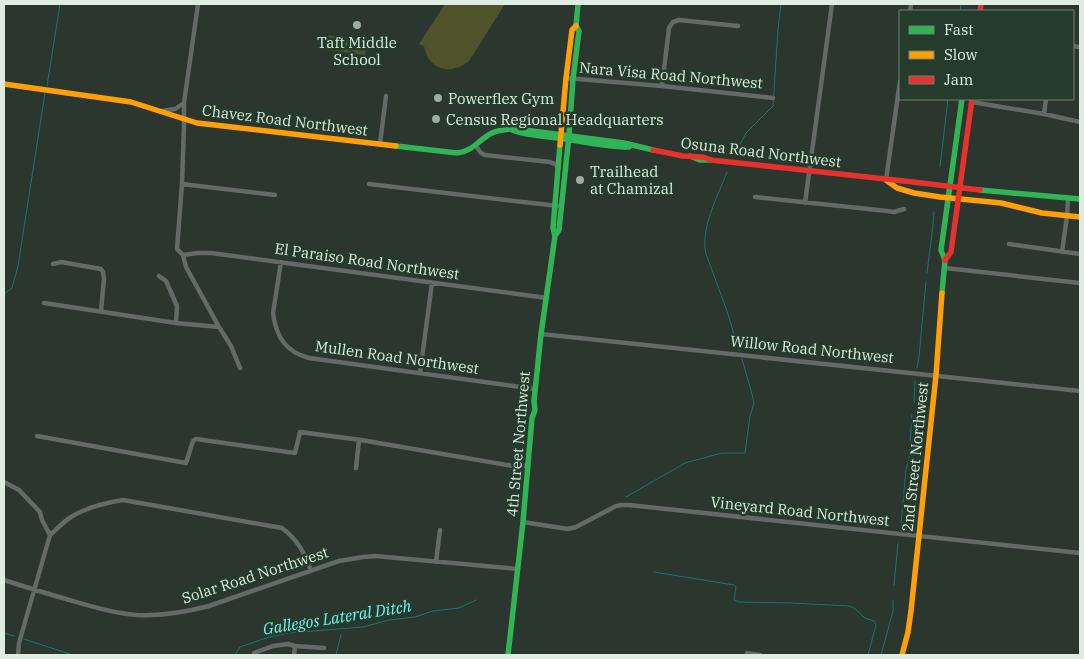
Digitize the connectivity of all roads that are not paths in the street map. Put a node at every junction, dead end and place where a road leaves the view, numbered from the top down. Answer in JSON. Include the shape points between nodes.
{"nodes":[{"id":1,"x":198,"y":4,"type":"edge"},
{"id":2,"x":578,"y":4,"type":"edge"},
{"id":3,"x":832,"y":4,"type":"edge"},
{"id":4,"x":576,"y":26,"type":"junction"},
{"id":5,"x":738,"y":26,"type":"dead end"},
{"id":6,"x":566,"y":78,"type":"junction"},
{"id":7,"x":573,"y":79,"type":"junction"},
{"id":8,"x":4,"y":84,"type":"edge"},
{"id":9,"x":662,"y":86,"type":"junction"},
{"id":10,"x":899,"y":88,"type":"edge"},
{"id":11,"x":386,"y":96,"type":"dead end"},
{"id":12,"x":773,"y":98,"type":"dead end"},
{"id":13,"x":962,"y":100,"type":"edge"},
{"id":14,"x":972,"y":100,"type":"edge"},
{"id":15,"x":1046,"y":100,"type":"edge"},
{"id":16,"x":184,"y":103,"type":"junction"},
{"id":17,"x":160,"y":111,"type":"junction"},
{"id":18,"x":1044,"y":114,"type":"junction"},
{"id":19,"x":184,"y":120,"type":"junction"},
{"id":20,"x":1080,"y":122,"type":"edge"},
{"id":21,"x":565,"y":137,"type":"junction"},
{"id":22,"x":380,"y":144,"type":"junction"},
{"id":23,"x":476,"y":146,"type":"junction"},
{"id":24,"x":559,"y":168,"type":"junction"},
{"id":25,"x":809,"y":171,"type":"junction"},
{"id":26,"x":886,"y":180,"type":"junction"},
{"id":27,"x":182,"y":184,"type":"junction"},
{"id":28,"x":369,"y":184,"type":"dead end"},
{"id":29,"x":949,"y":187,"type":"junction"},
{"id":30,"x":959,"y":188,"type":"junction"},
{"id":31,"x":274,"y":195,"type":"dead end"},
{"id":32,"x":755,"y":197,"type":"dead end"},
{"id":33,"x":948,"y":198,"type":"junction"},
{"id":34,"x":958,"y":198,"type":"junction"},
{"id":35,"x":1068,"y":198,"type":"junction"},
{"id":36,"x":1080,"y":199,"type":"edge"},
{"id":37,"x":805,"y":203,"type":"junction"},
{"id":38,"x":554,"y":205,"type":"junction"},
{"id":39,"x":562,"y":206,"type":"junction"},
{"id":40,"x":904,"y":209,"type":"dead end"},
{"id":41,"x":1067,"y":216,"type":"junction"},
{"id":42,"x":1080,"y":217,"type":"edge"},
{"id":43,"x":555,"y":236,"type":"junction"},
{"id":44,"x":1009,"y":244,"type":"dead end"},
{"id":45,"x":1062,"y":252,"type":"junction"},
{"id":46,"x":1080,"y":254,"type":"edge"},
{"id":47,"x":183,"y":255,"type":"junction"},
{"id":48,"x":946,"y":260,"type":"junction"},
{"id":49,"x":281,"y":262,"type":"junction"},
{"id":50,"x":53,"y":264,"type":"dead end"},
{"id":51,"x":945,"y":268,"type":"junction"},
{"id":52,"x":160,"y":276,"type":"dead end"},
{"id":53,"x":432,"y":283,"type":"junction"},
{"id":54,"x":1080,"y":283,"type":"edge"},
{"id":55,"x":547,"y":298,"type":"junction"},
{"id":56,"x":44,"y":303,"type":"dead end"},
{"id":57,"x":101,"y":311,"type":"junction"},
{"id":58,"x":176,"y":323,"type":"junction"},
{"id":59,"x":219,"y":327,"type":"junction"},
{"id":60,"x":541,"y":334,"type":"junction"},
{"id":61,"x":240,"y":368,"type":"dead end"},
{"id":62,"x":420,"y":373,"type":"junction"},
{"id":63,"x":936,"y":375,"type":"junction"},
{"id":64,"x":535,"y":389,"type":"junction"},
{"id":65,"x":1080,"y":391,"type":"edge"},
{"id":66,"x":37,"y":436,"type":"dead end"},
{"id":67,"x":359,"y":440,"type":"junction"},
{"id":68,"x":527,"y":465,"type":"junction"},
{"id":69,"x":356,"y":468,"type":"dead end"},
{"id":70,"x":4,"y":482,"type":"edge"},
{"id":71,"x":523,"y":522,"type":"junction"},
{"id":72,"x":440,"y":530,"type":"dead end"},
{"id":73,"x":50,"y":535,"type":"junction"},
{"id":74,"x":918,"y":536,"type":"junction"},
{"id":75,"x":1080,"y":553,"type":"edge"},
{"id":76,"x":436,"y":562,"type":"junction"},
{"id":77,"x":518,"y":569,"type":"junction"},
{"id":78,"x":311,"y":571,"type":"junction"},
{"id":79,"x":4,"y":580,"type":"edge"},
{"id":80,"x":34,"y":589,"type":"junction"},
{"id":81,"x":295,"y":646,"type":"junction"},
{"id":82,"x":324,"y":648,"type":"dead end"},
{"id":83,"x":747,"y":653,"type":"dead end"},
{"id":84,"x":18,"y":655,"type":"edge"},
{"id":85,"x":254,"y":655,"type":"edge"},
{"id":86,"x":294,"y":655,"type":"edge"},
{"id":87,"x":508,"y":655,"type":"edge"},
{"id":88,"x":760,"y":655,"type":"edge"},
{"id":89,"x":902,"y":655,"type":"edge"}],
"edges":[{"from":1,"to":16,"type":"street"},
{"from":2,"to":4,"type":"main road","name":"4th Street Northwest"},
{"from":3,"to":25,"type":"street"},
{"from":4,"to":6,"type":"main road","name":"4th Street Northwest","via":[[572,30]]},
{"from":4,"to":7,"type":"main road","name":"4th Street Northwest","via":[[579,31]]},
{"from":5,"to":9,"type":"street","via":[[673,22],[669,28]]},
{"from":6,"to":7,"type":"street","name":"Nara Visa Road Northwest"},
{"from":6,"to":21,"type":"main road","name":"4th Street Northwest"},
{"from":7,"to":9,"type":"street","name":"Nara Visa Road Northwest"},
{"from":7,"to":21,"type":"main road","name":"4th Street Northwest"},
{"from":8,"to":17,"type":"main road","name":"Chavez Road Northwest","via":[[131,102]]},
{"from":9,"to":12,"type":"street","name":"Nara Visa Road Northwest"},
{"from":10,"to":26,"type":"street"},
{"from":11,"to":22,"type":"street"},
{"from":13,"to":29,"type":"main road","name":"2nd Street Northwest"},
{"from":14,"to":18,"type":"street"},
{"from":14,"to":30,"type":"main road","name":"2nd Street Northwest"},
{"from":15,"to":18,"type":"street"},
{"from":16,"to":17,"type":"street","via":[[175,109]]},
{"from":16,"to":19,"type":"street"},
{"from":17,"to":19,"type":"main road","name":"Chavez Road Northwest"},
{"from":18,"to":20,"type":"street"},
{"from":19,"to":22,"type":"main road","name":"Chavez Road Northwest"},
{"from":19,"to":27,"type":"street"},
{"from":21,"to":23,"type":"main road","name":"Osuna Road Northwest","via":[[519,129],[503,130]]},
{"from":21,"to":24,"type":"main road","name":"4th Street Northwest"},
{"from":21,"to":25,"type":"main road","name":"Osuna Road Northwest","via":[[689,156],[695,160]]},
{"from":21,"to":39,"type":"main road","name":"4th Street Northwest"},
{"from":22,"to":23,"type":"main road","name":"Chavez Road Northwest","via":[[460,153]]},
{"from":23,"to":24,"type":"street","via":[[488,156],[546,162]]},
{"from":24,"to":38,"type":"main road","name":"4th Street Northwest"},
{"from":25,"to":26,"type":"main road","name":"Osuna Road Northwest"},
{"from":25,"to":37,"type":"street"},
{"from":26,"to":29,"type":"main road","name":"Osuna Road Northwest"},
{"from":26,"to":33,"type":"main road","name":"Osuna Road Northwest","via":[[896,188]]},
{"from":27,"to":31,"type":"street"},
{"from":27,"to":47,"type":"street","via":[[178,249]]},
{"from":28,"to":38,"type":"street"},
{"from":29,"to":30,"type":"main road","name":"Osuna Road Northwest"},
{"from":29,"to":33,"type":"main road","name":"2nd Street Northwest"},
{"from":30,"to":34,"type":"main road","name":"2nd Street Northwest"},
{"from":30,"to":35,"type":"main road","name":"Osuna Road Northwest"},
{"from":32,"to":37,"type":"street"},
{"from":33,"to":34,"type":"main road","name":"Osuna Road Northwest"},
{"from":33,"to":48,"type":"main road","name":"2nd Street Northwest","via":[[941,250]]},
{"from":34,"to":41,"type":"main road","name":"Osuna Road Northwest"},
{"from":34,"to":48,"type":"main road","name":"2nd Street Northwest","via":[[952,252]]},
{"from":35,"to":36,"type":"main road","name":"Osuna Road Northwest"},
{"from":35,"to":41,"type":"street"},
{"from":37,"to":40,"type":"street","via":[[894,212]]},
{"from":38,"to":39,"type":"street"},
{"from":38,"to":43,"type":"main road","name":"4th Street Northwest"},
{"from":39,"to":43,"type":"main road","name":"4th Street Northwest","via":[[559,230]]},
{"from":41,"to":42,"type":"main road","name":"Osuna Road Northwest"},
{"from":41,"to":45,"type":"street"},
{"from":43,"to":55,"type":"main road","name":"4th Street Northwest"},
{"from":44,"to":45,"type":"street"},
{"from":45,"to":46,"type":"street"},
{"from":47,"to":49,"type":"street","name":"El Paraiso Road Northwest","via":[[211,253]]},
{"from":47,"to":59,"type":"street","via":[[186,267]]},
{"from":48,"to":51,"type":"main road","name":"2nd Street Northwest"},
{"from":49,"to":53,"type":"street","name":"El Paraiso Road Northwest"},
{"from":49,"to":62,"type":"street","name":"Mullen Road Northwest","via":[[273,314],[279,336],[291,350],[309,358]]},
{"from":50,"to":57,"type":"street","via":[[61,262],[100,269],[104,279]]},
{"from":51,"to":54,"type":"street"},
{"from":51,"to":63,"type":"main road","name":"2nd Street Northwest"},
{"from":52,"to":58,"type":"street","via":[[166,281],[177,306]]},
{"from":53,"to":55,"type":"street","name":"El Paraiso Road Northwest"},
{"from":53,"to":62,"type":"street"},
{"from":55,"to":60,"type":"main road","name":"4th Street Northwest"},
{"from":56,"to":57,"type":"street"},
{"from":57,"to":58,"type":"street"},
{"from":58,"to":59,"type":"street"},
{"from":59,"to":61,"type":"street"},
{"from":60,"to":63,"type":"street","name":"Willow Road Northwest"},
{"from":60,"to":64,"type":"main road","name":"4th Street Northwest"},
{"from":62,"to":64,"type":"street","name":"Mullen Road Northwest"},
{"from":63,"to":65,"type":"street","name":"Willow Road Northwest"},
{"from":63,"to":74,"type":"main road","name":"2nd Street Northwest"},
{"from":64,"to":68,"type":"main road","name":"4th Street Northwest"},
{"from":66,"to":67,"type":"street","via":[[186,463],[196,439],[294,453],[300,432]]},
{"from":67,"to":68,"type":"street","via":[[518,467]]},
{"from":67,"to":69,"type":"street"},
{"from":68,"to":71,"type":"main road","name":"4th Street Northwest"},
{"from":70,"to":73,"type":"street","via":[[19,490],[40,512]]},
{"from":71,"to":74,"type":"street","name":"Vineyard Road Northwest","via":[[568,529],[616,506],[629,505]]},
{"from":71,"to":77,"type":"main road","name":"4th Street Northwest"},
{"from":72,"to":76,"type":"street"},
{"from":73,"to":78,"type":"street","via":[[88,508],[123,500],[282,528],[299,545]]},
{"from":73,"to":80,"type":"street"},
{"from":74,"to":75,"type":"street","name":"Vineyard Road Northwest"},
{"from":74,"to":89,"type":"main road","name":"2nd Street Northwest","via":[[911,611]]},
{"from":76,"to":77,"type":"street","name":"Solar Road Northwest"},
{"from":76,"to":78,"type":"street","name":"Solar Road Northwest","via":[[363,556]]},
{"from":77,"to":87,"type":"main road","name":"4th Street Northwest"},
{"from":78,"to":80,"type":"street","name":"Solar Road Northwest","via":[[209,606],[172,614],[137,615],[104,610]]},
{"from":79,"to":80,"type":"street","name":"Solar Road Northwest"},
{"from":80,"to":84,"type":"street"},
{"from":81,"to":82,"type":"street"},
{"from":81,"to":85,"type":"street","via":[[273,646]]},
{"from":81,"to":86,"type":"street"},
{"from":83,"to":88,"type":"street"}]}
